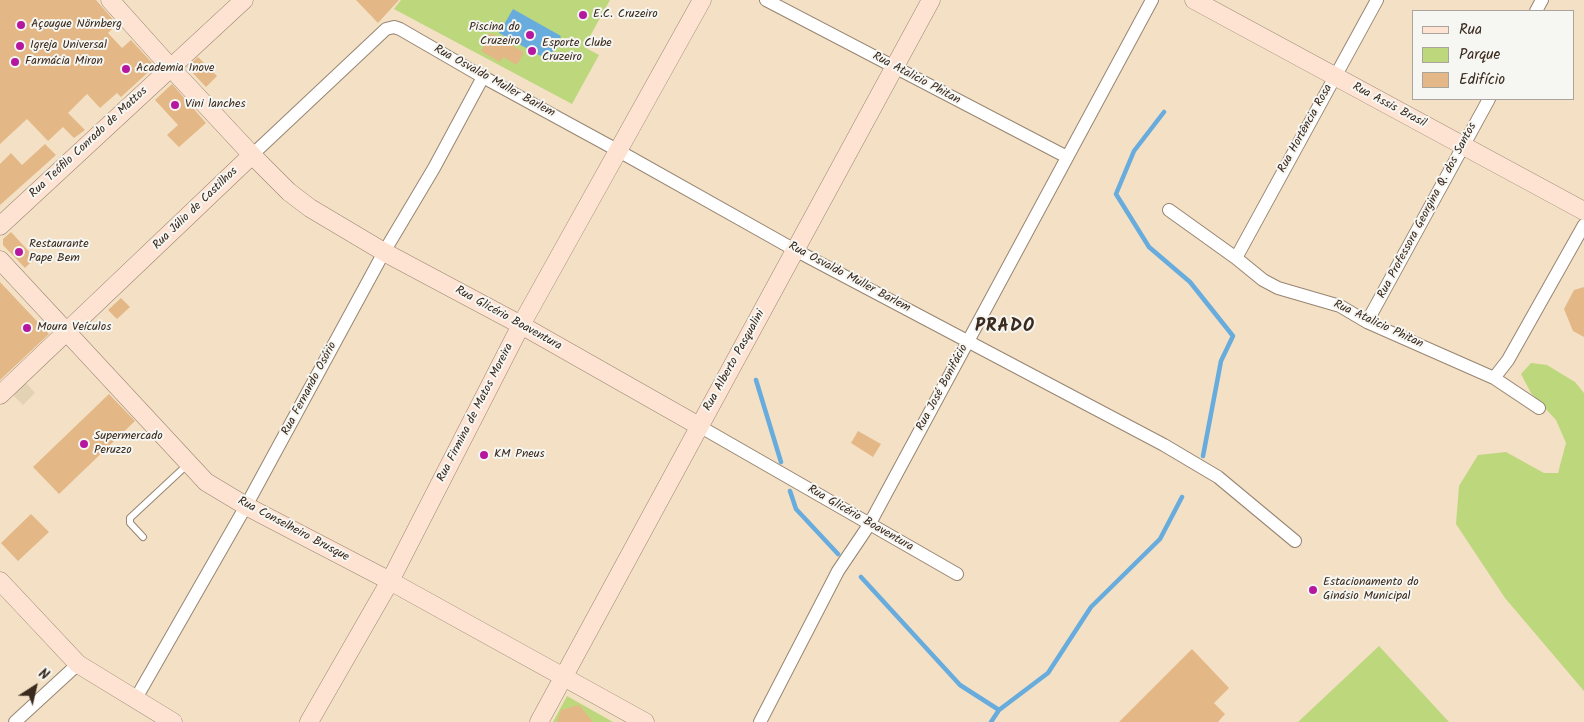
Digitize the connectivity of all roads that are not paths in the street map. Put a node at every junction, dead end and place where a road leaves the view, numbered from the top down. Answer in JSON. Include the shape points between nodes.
{"nodes":[{"id":1,"x":110,"y":0,"type":"edge"},
{"id":2,"x":244,"y":0,"type":"edge"},
{"id":3,"x":702,"y":0,"type":"edge"},
{"id":4,"x":766,"y":0,"type":"edge"},
{"id":5,"x":931,"y":0,"type":"edge"},
{"id":6,"x":1152,"y":0,"type":"edge"},
{"id":7,"x":1194,"y":0,"type":"edge"},
{"id":8,"x":1377,"y":0,"type":"edge"},
{"id":9,"x":394,"y":27,"type":"joint"},
{"id":10,"x":171,"y":68,"type":"junction"},
{"id":11,"x":894,"y":68,"type":"junction"},
{"id":12,"x":1335,"y":76,"type":"junction"},
{"id":13,"x":483,"y":77,"type":"junction"},
{"id":14,"x":1488,"y":100,"type":"edge"},
{"id":15,"x":1463,"y":146,"type":"junction"},
{"id":16,"x":617,"y":150,"type":"junction"},
{"id":17,"x":252,"y":156,"type":"junction"},
{"id":18,"x":1067,"y":157,"type":"junction"},
{"id":19,"x":1169,"y":210,"type":"dead end"},
{"id":20,"x":1584,"y":211,"type":"edge"},
{"id":21,"x":1584,"y":225,"type":"edge"},
{"id":22,"x":0,"y":226,"type":"edge"},
{"id":23,"x":795,"y":250,"type":"junction"},
{"id":24,"x":384,"y":252,"type":"junction"},
{"id":25,"x":1236,"y":258,"type":"junction"},
{"id":26,"x":0,"y":260,"type":"edge"},
{"id":27,"x":1367,"y":322,"type":"junction"},
{"id":28,"x":521,"y":325,"type":"junction"},
{"id":29,"x":66,"y":332,"type":"junction"},
{"id":30,"x":969,"y":342,"type":"junction"},
{"id":31,"x":1494,"y":378,"type":"junction"},
{"id":32,"x":0,"y":395,"type":"edge"},
{"id":33,"x":1539,"y":408,"type":"dead end"},
{"id":34,"x":699,"y":426,"type":"junction"},
{"id":35,"x":189,"y":464,"type":"junction"},
{"id":36,"x":246,"y":506,"type":"junction"},
{"id":37,"x":869,"y":525,"type":"junction"},
{"id":38,"x":143,"y":538,"type":"dead end"},
{"id":39,"x":1295,"y":541,"type":"dead end"},
{"id":40,"x":957,"y":574,"type":"dead end"},
{"id":41,"x":0,"y":581,"type":"edge"},
{"id":42,"x":390,"y":581,"type":"junction"},
{"id":43,"x":78,"y":664,"type":"junction"},
{"id":44,"x":564,"y":676,"type":"junction"},
{"id":45,"x":135,"y":700,"type":"junction"},
{"id":46,"x":168,"y":721,"type":"edge"},
{"id":47,"x":15,"y":722,"type":"edge"},
{"id":48,"x":309,"y":722,"type":"edge"},
{"id":49,"x":539,"y":722,"type":"edge"},
{"id":50,"x":645,"y":722,"type":"edge"},
{"id":51,"x":760,"y":722,"type":"edge"}],
"edges":[{"from":1,"to":10,"type":"street","name":"Rua Glicério Boaventura"},
{"from":2,"to":10,"type":"street","name":"Rua Teófilo Conrado de Mattos"},
{"from":3,"to":16,"type":"street","name":"Rua Firmina de Matos Moreira"},
{"from":4,"to":11,"type":"street","name":"Rua Atalicio Phitan"},
{"from":5,"to":11,"type":"street","name":"Rua Alberto Pasqualini"},
{"from":6,"to":18,"type":"street","name":"Rua José Bonifácio"},
{"from":7,"to":12,"type":"street","name":"Rua Assis Brasil"},
{"from":8,"to":12,"type":"street","name":"Rua Hortência Rosa"},
{"from":9,"to":13,"type":"street","name":"Rua Osvaldo Muller Barlem"},
{"from":9,"to":17,"type":"street","name":"Rua Júlio de Castilhos","via":[[386,29]]},
{"from":10,"to":17,"type":"street","name":"Rua Glicério Boaventura"},
{"from":10,"to":22,"type":"street","name":"Rua Teófilo Conrado de Mattos"},
{"from":11,"to":18,"type":"street","name":"Rua Atalicio Phitan"},
{"from":11,"to":23,"type":"street","name":"Rua Alberto Pasqualini"},
{"from":12,"to":15,"type":"street","name":"Rua Assis Brasil"},
{"from":12,"to":25,"type":"street","name":"Rua Hortência Rosa"},
{"from":13,"to":16,"type":"street","name":"Rua Osvaldo Muller Barlem"},
{"from":13,"to":24,"type":"street","name":"Rua Fernando Osório"},
{"from":14,"to":15,"type":"street","name":"Rua Professora Georgina Q. dos Santos"},
{"from":15,"to":20,"type":"street","name":"Rua Assis Brasil"},
{"from":15,"to":27,"type":"street","name":"Rua Professora Georgina Q. dos Santos"},
{"from":16,"to":23,"type":"street","name":"Rua Osvaldo Muller Barlem"},
{"from":16,"to":28,"type":"street","name":"Rua Firmina de Matos Moreira"},
{"from":17,"to":24,"type":"street","name":"Rua Glicério Boaventura","via":[[310,208]]},
{"from":17,"to":29,"type":"street","name":"Rua Júlio de Castilhos"},
{"from":18,"to":30,"type":"street","name":"Rua José Bonifácio"},
{"from":19,"to":25,"type":"street","name":"Rua Atalicio Phitan"},
{"from":21,"to":31,"type":"street","via":[[1508,360]]},
{"from":23,"to":30,"type":"street","name":"Rua Osvaldo Muller Barlem"},
{"from":23,"to":34,"type":"street","name":"Rua Alberto Pasqualini"},
{"from":24,"to":28,"type":"street","name":"Rua Glicério Boaventura"},
{"from":24,"to":36,"type":"street","name":"Rua Fernando Osório"},
{"from":25,"to":27,"type":"street","name":"Rua Atalicio Phitan","via":[[1278,288],[1340,306]]},
{"from":26,"to":29,"type":"street","name":"Rua Conselheiro Brusque"},
{"from":27,"to":31,"type":"street","name":"Rua Atalicio Phitan"},
{"from":28,"to":34,"type":"street","name":"Rua Glicério Boaventura"},
{"from":28,"to":42,"type":"street","name":"Rua Firmina de Matos Moreira"},
{"from":29,"to":32,"type":"street","name":"Rua Júlio de Castilhos"},
{"from":29,"to":35,"type":"street","name":"Rua Conselheiro Brusque"},
{"from":30,"to":37,"type":"street","name":"Rua José Bonifácio"},
{"from":30,"to":39,"type":"street","name":"Rua Osvaldo Muller Barlem","via":[[1218,477]]},
{"from":31,"to":33,"type":"street","name":"Rua Atalicio Phitan"},
{"from":34,"to":37,"type":"street","name":"Rua Glicério Boaventura"},
{"from":34,"to":44,"type":"street","name":"Rua Alberto Pasqualini"},
{"from":35,"to":36,"type":"street","name":"Rua Conselheiro Brusque","via":[[206,482]]},
{"from":35,"to":38,"type":"lane","via":[[130,518],[130,523]]},
{"from":36,"to":42,"type":"street","name":"Rua Conselheiro Brusque"},
{"from":36,"to":45,"type":"street","name":"Rua Fernando Osório"},
{"from":37,"to":40,"type":"street","name":"Rua Glicério Boaventura"},
{"from":37,"to":51,"type":"street","name":"Rua José Bonifácio","via":[[838,571]]},
{"from":41,"to":43,"type":"street"},
{"from":42,"to":44,"type":"street","name":"Rua Conselheiro Brusque"},
{"from":42,"to":48,"type":"street","name":"Rua Firmina de Matos Moreira"},
{"from":43,"to":45,"type":"street"},
{"from":43,"to":47,"type":"street"},
{"from":44,"to":49,"type":"street","name":"Rua Alberto Pasqualini"},
{"from":44,"to":50,"type":"street","name":"Rua Conselheiro Brusque"},
{"from":45,"to":46,"type":"street"}]}
